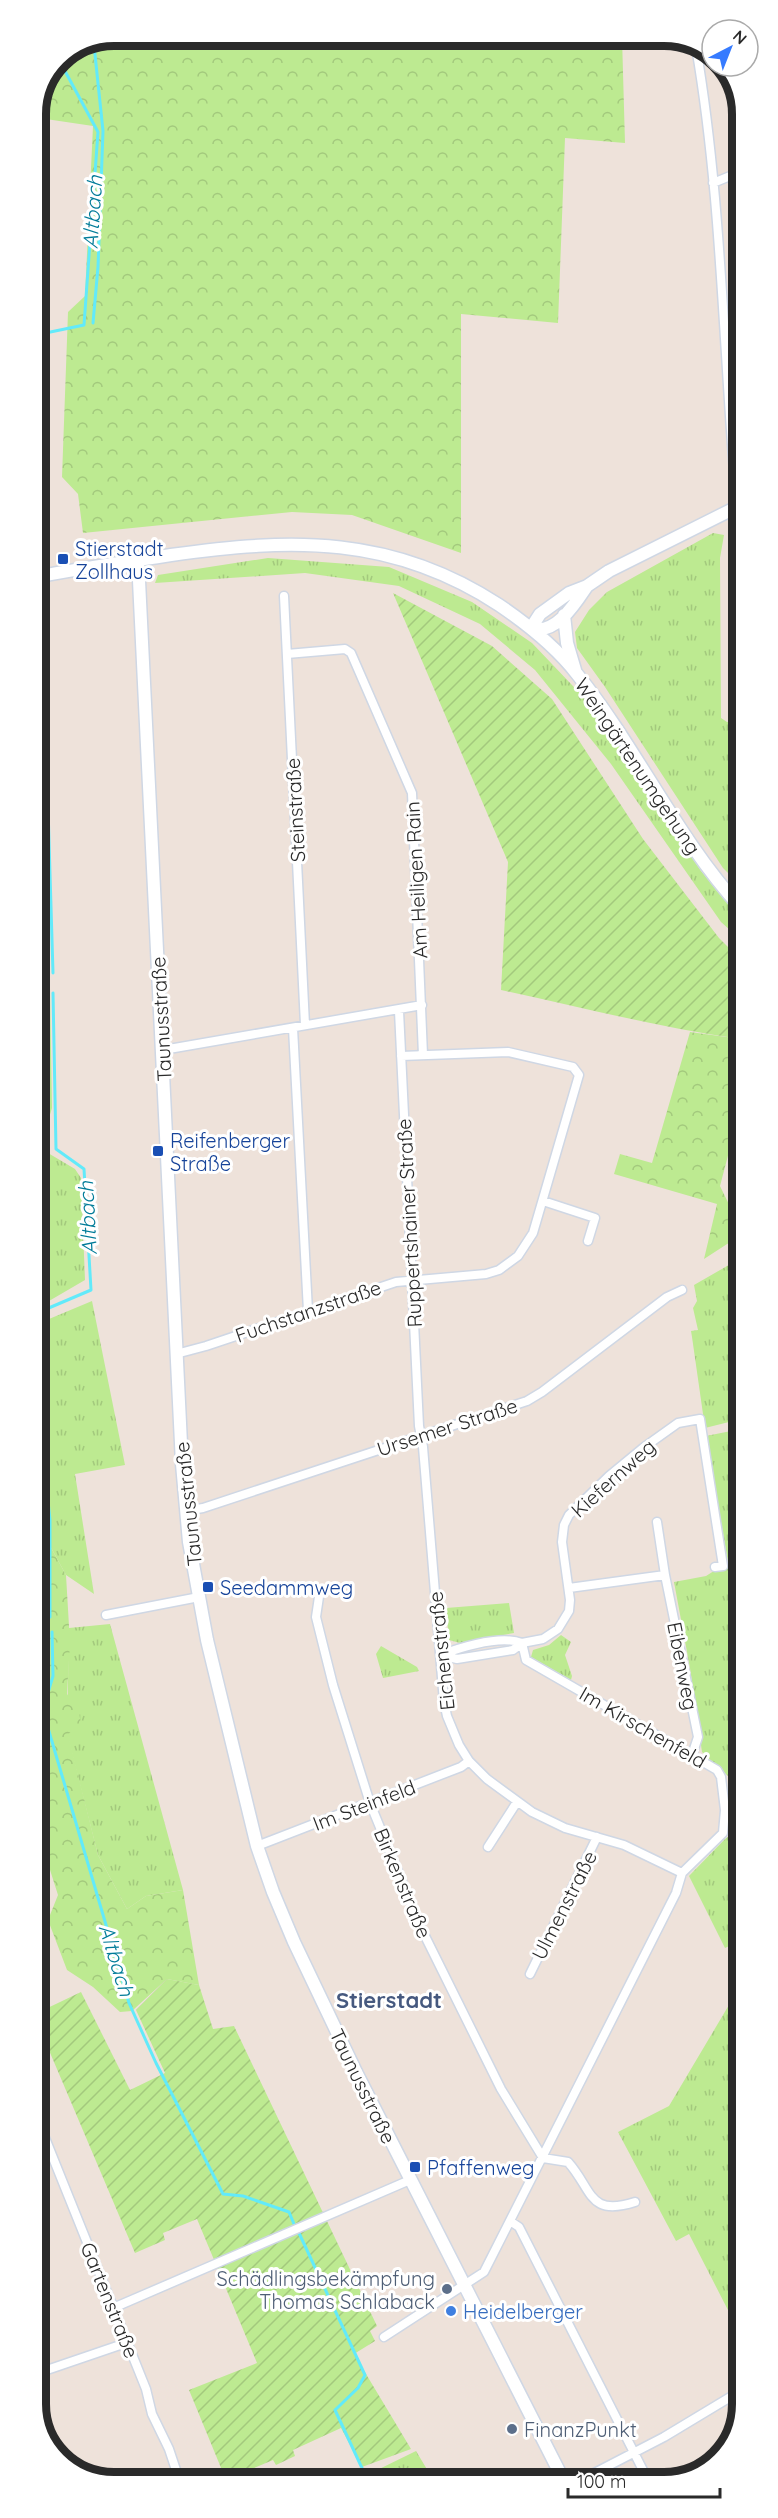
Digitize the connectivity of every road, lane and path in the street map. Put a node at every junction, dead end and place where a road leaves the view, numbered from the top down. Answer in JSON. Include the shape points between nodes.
{"nodes":[{"id":1,"x":697,"y":56,"type":"edge"},
{"id":2,"x":732,"y":175,"type":"edge"},
{"id":3,"x":713,"y":183,"type":"junction"},
{"id":4,"x":732,"y":419,"type":"edge"},
{"id":5,"x":732,"y":510,"type":"edge"},
{"id":6,"x":138,"y":560,"type":"junction"},
{"id":7,"x":46,"y":575,"type":"edge"},
{"id":8,"x":587,"y":586,"type":"junction"},
{"id":9,"x":284,"y":596,"type":"dead end"},
{"id":10,"x":564,"y":615,"type":"junction"},
{"id":11,"x":531,"y":628,"type":"junction"},
{"id":12,"x":287,"y":654,"type":"junction"},
{"id":13,"x":576,"y":672,"type":"junction"},
{"id":14,"x":732,"y":897,"type":"edge"},
{"id":15,"x":422,"y":1005,"type":"junction"},
{"id":16,"x":399,"y":1011,"type":"junction"},
{"id":17,"x":305,"y":1025,"type":"junction"},
{"id":18,"x":292,"y":1028,"type":"junction"},
{"id":19,"x":163,"y":1050,"type":"junction"},
{"id":20,"x":423,"y":1055,"type":"junction"},
{"id":21,"x":401,"y":1056,"type":"junction"},
{"id":22,"x":543,"y":1201,"type":"junction"},
{"id":23,"x":588,"y":1241,"type":"dead end"},
{"id":24,"x":412,"y":1279,"type":"junction"},
{"id":25,"x":682,"y":1290,"type":"dead end"},
{"id":26,"x":308,"y":1311,"type":"junction"},
{"id":27,"x":176,"y":1354,"type":"junction"},
{"id":28,"x":420,"y":1436,"type":"junction"},
{"id":29,"x":185,"y":1510,"type":"junction"},
{"id":30,"x":657,"y":1522,"type":"dead end"},
{"id":31,"x":715,"y":1567,"type":"dead end"},
{"id":32,"x":665,"y":1575,"type":"junction"},
{"id":33,"x":569,"y":1588,"type":"junction"},
{"id":34,"x":320,"y":1590,"type":"dead end"},
{"id":35,"x":199,"y":1597,"type":"junction"},
{"id":36,"x":106,"y":1615,"type":"dead end"},
{"id":37,"x":522,"y":1643,"type":"junction"},
{"id":38,"x":440,"y":1655,"type":"junction"},
{"id":39,"x":692,"y":1755,"type":"junction"},
{"id":40,"x":469,"y":1761,"type":"junction"},
{"id":41,"x":517,"y":1802,"type":"junction"},
{"id":42,"x":370,"y":1803,"type":"junction"},
{"id":43,"x":597,"y":1837,"type":"junction"},
{"id":44,"x":257,"y":1846,"type":"junction"},
{"id":45,"x":488,"y":1847,"type":"dead end"},
{"id":46,"x":682,"y":1873,"type":"junction"},
{"id":47,"x":530,"y":1974,"type":"dead end"},
{"id":48,"x":46,"y":2140,"type":"edge"},
{"id":49,"x":543,"y":2158,"type":"junction"},
{"id":50,"x":410,"y":2180,"type":"junction"},
{"id":51,"x":634,"y":2202,"type":"dead end"},
{"id":52,"x":510,"y":2221,"type":"junction"},
{"id":53,"x":464,"y":2286,"type":"junction"},
{"id":54,"x":113,"y":2308,"type":"junction"},
{"id":55,"x":384,"y":2337,"type":"dead end"},
{"id":56,"x":126,"y":2343,"type":"junction"},
{"id":57,"x":46,"y":2370,"type":"edge"},
{"id":58,"x":732,"y":2396,"type":"edge"},
{"id":59,"x":634,"y":2452,"type":"junction"},
{"id":60,"x":176,"y":2471,"type":"edge"},
{"id":61,"x":559,"y":2472,"type":"edge"},
{"id":62,"x":596,"y":2472,"type":"edge"},
{"id":63,"x":644,"y":2472,"type":"edge"}],
"edges":[{"from":1,"to":3,"type":"street"},
{"from":2,"to":3,"type":"street"},
{"from":3,"to":4,"type":"street"},
{"from":5,"to":8,"type":"street","via":[[609,571]]},
{"from":6,"to":7,"type":"street","name":"Weingärtenumgehung"},
{"from":6,"to":11,"type":"street","name":"Weingärtenumgehung","via":[[273,544],[316,544],[368,551],[442,574],[488,598]]},
{"from":6,"to":19,"type":"street","name":"Taunusstraße"},
{"from":8,"to":10,"type":"street"},
{"from":8,"to":11,"type":"street","via":[[545,610]]},
{"from":9,"to":12,"type":"street","name":"Steinstraße"},
{"from":10,"to":11,"type":"street","via":[[544,630]]},
{"from":10,"to":13,"type":"street"},
{"from":11,"to":13,"type":"street","name":"Weingärtenumgehung"},
{"from":12,"to":15,"type":"street","name":"Am Heiligen Rain","via":[[345,649],[351,653],[411,788]]},
{"from":12,"to":17,"type":"street","name":"Steinstraße"},
{"from":13,"to":14,"type":"street","name":"Weingärtenumgehung","via":[[696,852]]},
{"from":15,"to":16,"type":"street"},
{"from":15,"to":20,"type":"street"},
{"from":16,"to":17,"type":"street"},
{"from":16,"to":21,"type":"street","name":"Ruppertshainer Straße"},
{"from":17,"to":18,"type":"street"},
{"from":18,"to":19,"type":"street"},
{"from":18,"to":26,"type":"street"},
{"from":19,"to":27,"type":"street","name":"Taunusstraße"},
{"from":20,"to":21,"type":"street","name":"Fuchstanzstraße"},
{"from":20,"to":22,"type":"street","name":"Fuchstanzstraße","via":[[508,1052],[573,1067],[579,1075]]},
{"from":21,"to":24,"type":"street","name":"Ruppertshainer Straße"},
{"from":22,"to":23,"type":"street","via":[[595,1218]]},
{"from":22,"to":24,"type":"street","name":"Fuchstanzstraße","via":[[528,1244],[504,1267],[486,1274]]},
{"from":24,"to":26,"type":"street","name":"Fuchstanzstraße"},
{"from":24,"to":28,"type":"street","name":"Ruppertshainer Straße"},
{"from":25,"to":28,"type":"street","name":"Ursemer Straße","via":[[667,1297],[535,1396]]},
{"from":26,"to":27,"type":"street","name":"Fuchstanzstraße"},
{"from":27,"to":29,"type":"street","name":"Taunusstraße"},
{"from":28,"to":29,"type":"street","name":"Ursemer Straße","via":[[203,1508]]},
{"from":28,"to":38,"type":"street","name":"Eichenstraße"},
{"from":29,"to":35,"type":"street","name":"Taunusstraße"},
{"from":30,"to":32,"type":"street","name":"Eibenweg"},
{"from":31,"to":33,"type":"street","name":"Kiefernweg","via":[[723,1566],[700,1419],[678,1424],[661,1435],[609,1476],[569,1515],[562,1542]]},
{"from":32,"to":33,"type":"street"},
{"from":32,"to":39,"type":"street","name":"Eibenweg","via":[[699,1737]]},
{"from":33,"to":37,"type":"street","name":"Kiefernweg","via":[[569,1611],[558,1629],[543,1639]]},
{"from":34,"to":42,"type":"street","name":"Birkenstraße","via":[[316,1617]]},
{"from":35,"to":36,"type":"street"},
{"from":35,"to":44,"type":"street","name":"Taunusstraße"},
{"from":37,"to":38,"type":"street","name":"Kiefernweg","via":[[511,1639]]},
{"from":37,"to":39,"type":"street","name":"Im Kirschenfeld","via":[[526,1660]]},
{"from":38,"to":40,"type":"street","name":"Eichenstraße","via":[[447,1716]]},
{"from":39,"to":46,"type":"street","name":"Im Kirschenfeld","via":[[717,1770],[721,1777],[726,1821],[723,1833]]},
{"from":40,"to":41,"type":"street","name":"Eichenstraße"},
{"from":40,"to":42,"type":"street","name":"Im Steinfeld"},
{"from":41,"to":43,"type":"street","name":"Eichenstraße","via":[[546,1820]]},
{"from":41,"to":45,"type":"street"},
{"from":42,"to":44,"type":"street","name":"Im Steinfeld"},
{"from":42,"to":49,"type":"street","name":"Birkenstraße","via":[[417,1919],[501,2089]]},
{"from":43,"to":46,"type":"street","name":"Eichenstraße","via":[[624,1845]]},
{"from":43,"to":47,"type":"street","name":"Ulmenstraße"},
{"from":44,"to":50,"type":"street","name":"Taunusstraße","via":[[294,1942]]},
{"from":46,"to":49,"type":"street","via":[[676,1893]]},
{"from":48,"to":54,"type":"street","name":"Gartenstraße"},
{"from":49,"to":51,"type":"street","via":[[568,2162],[600,2205],[615,2208]]},
{"from":49,"to":52,"type":"street"},
{"from":50,"to":53,"type":"street","name":"Taunusstraße"},
{"from":50,"to":54,"type":"street"},
{"from":52,"to":53,"type":"street","via":[[484,2272]]},
{"from":52,"to":59,"type":"street","via":[[519,2227]]},
{"from":53,"to":55,"type":"street"},
{"from":53,"to":61,"type":"street","name":"Taunusstraße"},
{"from":54,"to":56,"type":"street","name":"Gartenstraße"},
{"from":56,"to":57,"type":"street"},
{"from":56,"to":60,"type":"street","name":"Gartenstraße"},
{"from":58,"to":59,"type":"street"},
{"from":59,"to":62,"type":"street"},
{"from":59,"to":63,"type":"street"}]}
